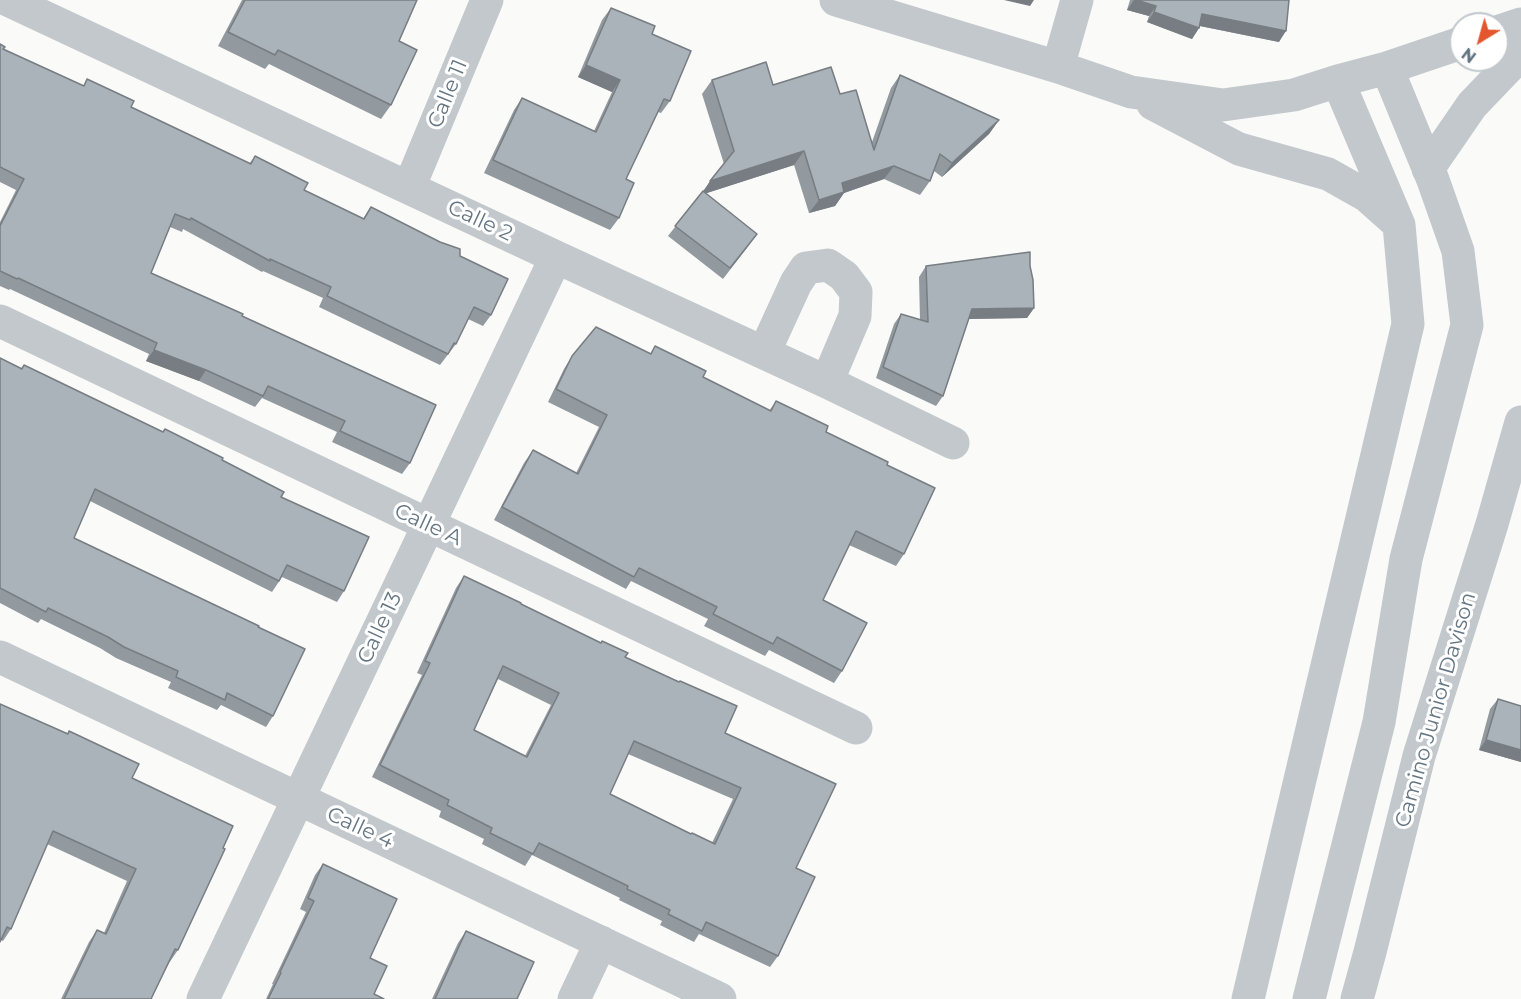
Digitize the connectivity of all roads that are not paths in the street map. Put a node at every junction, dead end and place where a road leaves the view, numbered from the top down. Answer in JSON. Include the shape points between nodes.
{"nodes":[{"id":1,"x":8,"y":0,"type":"edge"},
{"id":2,"x":487,"y":0,"type":"edge"},
{"id":3,"x":836,"y":0,"type":"edge"},
{"id":4,"x":1077,"y":0,"type":"edge"},
{"id":5,"x":1449,"y":47,"type":"edge"},
{"id":6,"x":1521,"y":54,"type":"edge"},
{"id":7,"x":1058,"y":67,"type":"junction"},
{"id":8,"x":1387,"y":68,"type":"junction"},
{"id":9,"x":1338,"y":81,"type":"junction"},
{"id":10,"x":1131,"y":92,"type":"junction"},
{"id":11,"x":1428,"y":169,"type":"junction"},
{"id":12,"x":409,"y":188,"type":"junction"},
{"id":13,"x":1399,"y":225,"type":"junction"},
{"id":14,"x":556,"y":257,"type":"junction"},
{"id":15,"x":0,"y":321,"type":"edge"},
{"id":16,"x":765,"y":353,"type":"junction"},
{"id":17,"x":827,"y":382,"type":"junction"},
{"id":18,"x":1521,"y":422,"type":"edge"},
{"id":19,"x":954,"y":442,"type":"dead end"},
{"id":20,"x":429,"y":526,"type":"junction"},
{"id":21,"x":0,"y":657,"type":"edge"},
{"id":22,"x":856,"y":728,"type":"dead end"},
{"id":23,"x":299,"y":799,"type":"junction"},
{"id":24,"x":601,"y":942,"type":"junction"},
{"id":25,"x":203,"y":999,"type":"edge"},
{"id":26,"x":574,"y":999,"type":"edge"},
{"id":27,"x":720,"y":999,"type":"edge"},
{"id":28,"x":1248,"y":999,"type":"edge"},
{"id":29,"x":1309,"y":999,"type":"edge"},
{"id":30,"x":1357,"y":999,"type":"edge"}],
"edges":[{"from":1,"to":12,"type":"street","name":"Calle 2"},
{"from":2,"to":12,"type":"street","name":"Calle 11"},
{"from":3,"to":7,"type":"street"},
{"from":4,"to":7,"type":"street"},
{"from":5,"to":8,"type":"street"},
{"from":6,"to":11,"type":"street","via":[[1472,105]]},
{"from":7,"to":10,"type":"street"},
{"from":8,"to":9,"type":"street"},
{"from":8,"to":11,"type":"street"},
{"from":9,"to":10,"type":"street","via":[[1294,95],[1222,105]]},
{"from":9,"to":13,"type":"street"},
{"from":10,"to":13,"type":"street","via":[[1239,149],[1328,174],[1367,196]]},
{"from":11,"to":29,"type":"street","via":[[1458,251],[1467,325],[1406,559],[1379,722]]},
{"from":12,"to":14,"type":"street","name":"Calle 2"},
{"from":13,"to":28,"type":"street","via":[[1408,324]]},
{"from":14,"to":16,"type":"street","name":"Calle 2"},
{"from":14,"to":20,"type":"street","name":"Calle 13"},
{"from":15,"to":20,"type":"street","name":"Calle A"},
{"from":16,"to":17,"type":"street","name":"Calle 2"},
{"from":16,"to":17,"type":"street","via":[[806,268],[828,265],[856,292],[855,316]]},
{"from":17,"to":19,"type":"street","name":"Calle 2"},
{"from":18,"to":30,"type":"street","name":"Camino Junior Davison","via":[[1419,756]]},
{"from":20,"to":22,"type":"street","name":"Calle A"},
{"from":20,"to":23,"type":"street","name":"Calle 13"},
{"from":21,"to":23,"type":"street","name":"Calle 4"},
{"from":23,"to":24,"type":"street","name":"Calle 4"},
{"from":23,"to":25,"type":"street","name":"Calle 13"},
{"from":24,"to":26,"type":"street"},
{"from":24,"to":27,"type":"street","name":"Calle 4"}]}
